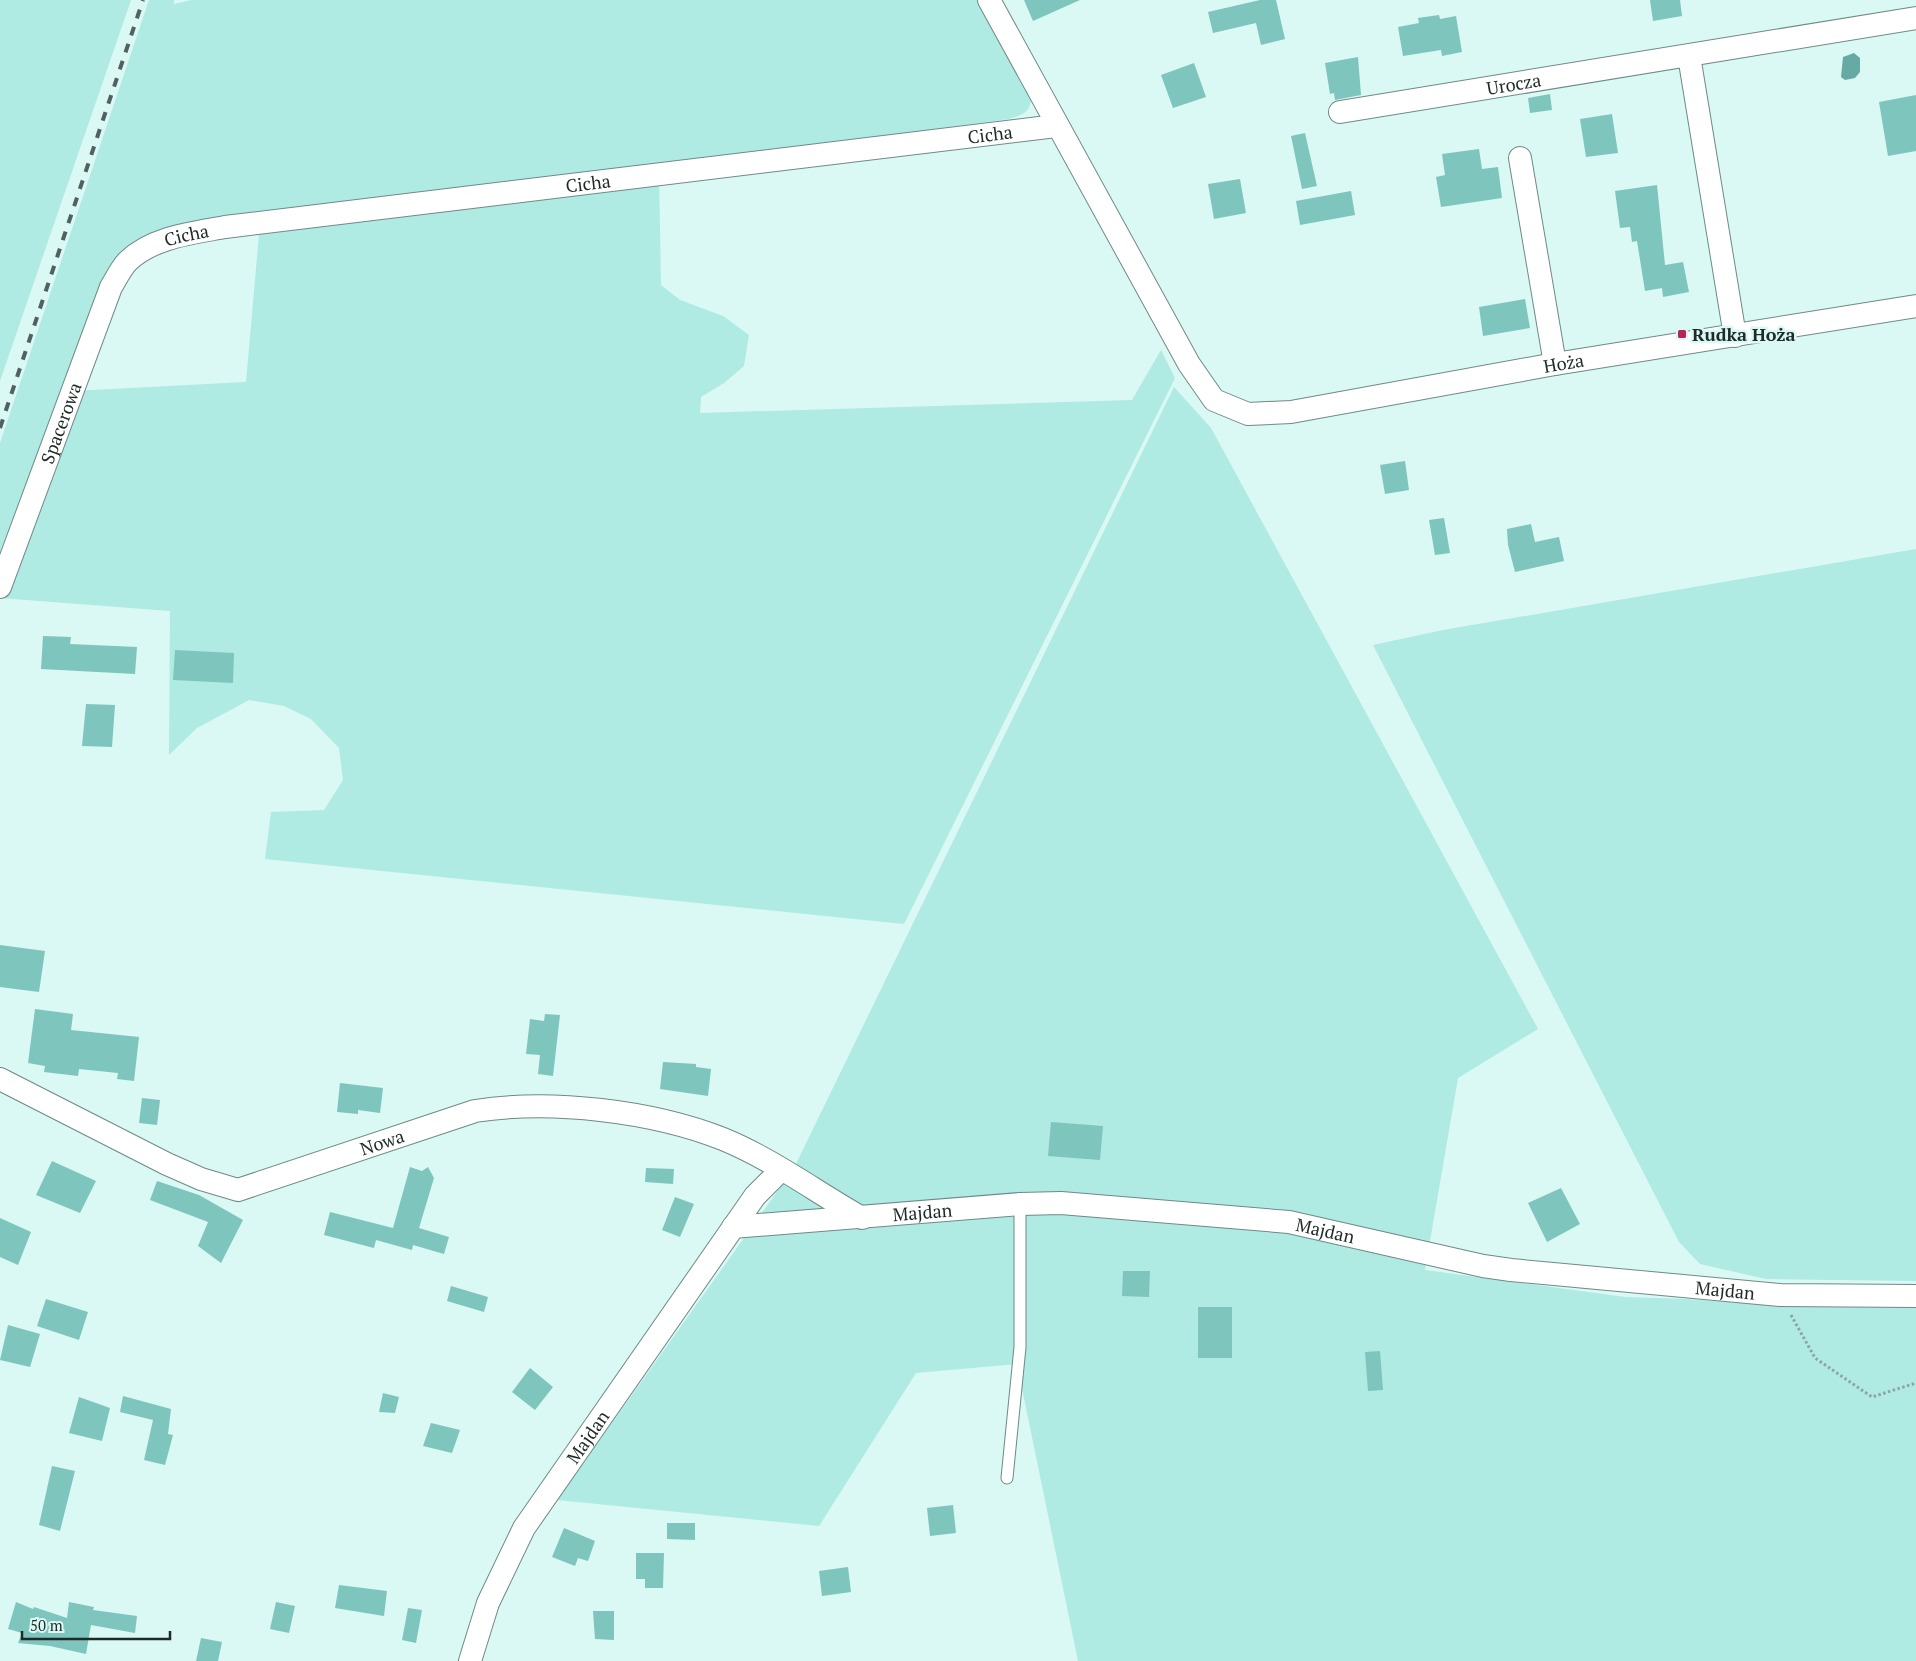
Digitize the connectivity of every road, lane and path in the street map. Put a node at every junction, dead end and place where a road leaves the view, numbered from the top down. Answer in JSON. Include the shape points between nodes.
{"nodes":[{"id":1,"x":989,"y":0,"type":"edge"},
{"id":2,"x":1916,"y":18,"type":"edge"},
{"id":3,"x":1689,"y":56,"type":"junction"},
{"id":4,"x":1340,"y":112,"type":"dead end"},
{"id":5,"x":1056,"y":126,"type":"junction"},
{"id":6,"x":1520,"y":158,"type":"dead end"},
{"id":7,"x":128,"y":261,"type":"joint"},
{"id":8,"x":1916,"y":306,"type":"edge"},
{"id":9,"x":1735,"y":336,"type":"junction"},
{"id":10,"x":1555,"y":364,"type":"junction"},
{"id":11,"x":0,"y":586,"type":"edge"},
{"id":12,"x":0,"y":1079,"type":"edge"},
{"id":13,"x":781,"y":1170,"type":"junction"},
{"id":14,"x":1020,"y":1204,"type":"junction"},
{"id":15,"x":862,"y":1218,"type":"junction"},
{"id":16,"x":733,"y":1228,"type":"junction"},
{"id":17,"x":1780,"y":1295,"type":"junction"},
{"id":18,"x":1916,"y":1296,"type":"edge"},
{"id":19,"x":1916,"y":1382,"type":"edge"},
{"id":20,"x":1008,"y":1478,"type":"dead end"},
{"id":21,"x":470,"y":1661,"type":"edge"}],
"edges":[{"from":1,"to":5,"type":"street"},
{"from":2,"to":3,"type":"street","name":"Urocza"},
{"from":3,"to":4,"type":"street","name":"Urocza"},
{"from":3,"to":9,"type":"street"},
{"from":5,"to":7,"type":"street","name":"Cicha","via":[[225,227],[154,244]]},
{"from":5,"to":10,"type":"street","name":"Hoża","via":[[1189,364],[1214,400],[1248,414],[1291,412]]},
{"from":6,"to":10,"type":"street"},
{"from":7,"to":11,"type":"street","name":"Spacerowa","via":[[111,287]]},
{"from":8,"to":9,"type":"street","name":"Hoża"},
{"from":9,"to":10,"type":"street","name":"Hoża"},
{"from":12,"to":13,"type":"street","name":"Nowa","via":[[200,1179],[238,1190],[476,1111],[502,1107],[616,1112],[681,1125],[724,1139]]},
{"from":13,"to":15,"type":"street","name":"Nowa"},
{"from":13,"to":16,"type":"street","name":"Majdan","via":[[755,1196]]},
{"from":14,"to":15,"type":"street","name":"Majdan"},
{"from":14,"to":17,"type":"street","name":"Majdan","via":[[1061,1203],[1288,1222],[1483,1266]]},
{"from":14,"to":20,"type":"lane","via":[[1020,1346]]},
{"from":15,"to":16,"type":"street","name":"Majdan"},
{"from":16,"to":21,"type":"street","name":"Majdan","via":[[524,1528],[488,1603]]},
{"from":17,"to":18,"type":"street","name":"Majdan"},
{"from":17,"to":19,"type":"path","via":[[1815,1358],[1872,1397]]}]}
